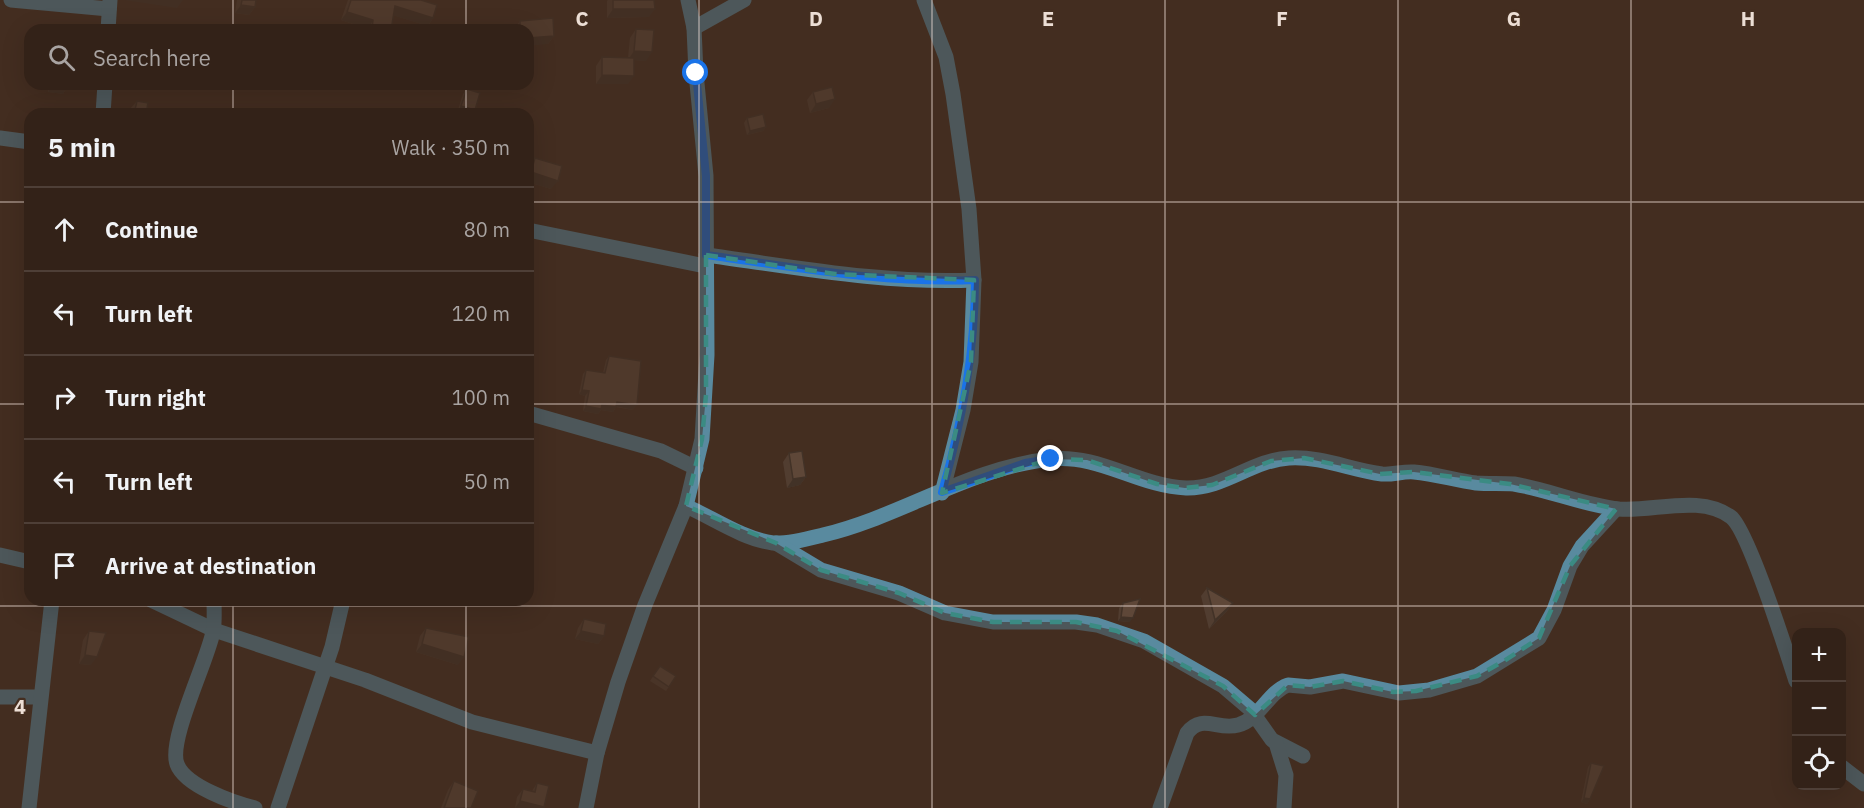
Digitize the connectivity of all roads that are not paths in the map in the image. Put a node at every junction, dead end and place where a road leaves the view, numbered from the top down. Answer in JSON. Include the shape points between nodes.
{"nodes":[{"id":1,"x":11,"y":0,"type":"edge"},
{"id":2,"x":688,"y":0,"type":"edge"},
{"id":3,"x":744,"y":0,"type":"edge"},
{"id":4,"x":924,"y":0,"type":"edge"},
{"id":5,"x":110,"y":4,"type":"edge"},
{"id":6,"x":108,"y":24,"type":"edge"},
{"id":7,"x":694,"y":28,"type":"junction"},
{"id":8,"x":105,"y":90,"type":"edge"},
{"id":9,"x":103,"y":108,"type":"edge"},
{"id":10,"x":0,"y":138,"type":"edge"},
{"id":11,"x":24,"y":141,"type":"edge"},
{"id":12,"x":534,"y":231,"type":"edge"},
{"id":13,"x":706,"y":260,"type":"junction"},
{"id":14,"x":975,"y":280,"type":"junction"},
{"id":15,"x":534,"y":415,"type":"edge"},
{"id":16,"x":696,"y":468,"type":"junction"},
{"id":17,"x":942,"y":492,"type":"junction"},
{"id":18,"x":686,"y":506,"type":"junction"},
{"id":19,"x":1616,"y":508,"type":"junction"},
{"id":20,"x":776,"y":543,"type":"junction"},
{"id":21,"x":0,"y":555,"type":"edge"},
{"id":22,"x":24,"y":561,"type":"edge"},
{"id":23,"x":51,"y":606,"type":"edge"},
{"id":24,"x":164,"y":606,"type":"edge"},
{"id":25,"x":214,"y":606,"type":"edge"},
{"id":26,"x":341,"y":606,"type":"edge"},
{"id":27,"x":214,"y":630,"type":"junction"},
{"id":28,"x":324,"y":667,"type":"junction"},
{"id":29,"x":1792,"y":667,"type":"edge"},
{"id":30,"x":0,"y":697,"type":"edge"},
{"id":31,"x":39,"y":698,"type":"junction"},
{"id":32,"x":1255,"y":715,"type":"junction"},
{"id":33,"x":1276,"y":743,"type":"junction"},
{"id":34,"x":597,"y":753,"type":"junction"},
{"id":35,"x":1303,"y":756,"type":"dead end"},
{"id":36,"x":1846,"y":770,"type":"edge"},
{"id":37,"x":1864,"y":784,"type":"edge"},
{"id":38,"x":29,"y":808,"type":"edge"},
{"id":39,"x":255,"y":808,"type":"edge"},
{"id":40,"x":278,"y":808,"type":"edge"},
{"id":41,"x":586,"y":808,"type":"edge"},
{"id":42,"x":1160,"y":808,"type":"edge"},
{"id":43,"x":1284,"y":808,"type":"edge"}],
"edges":[{"from":1,"to":5,"type":"street"},
{"from":2,"to":7,"type":"street"},
{"from":3,"to":7,"type":"street"},
{"from":4,"to":14,"type":"street","via":[[946,57],[954,94]]},
{"from":5,"to":6,"type":"street"},
{"from":7,"to":13,"type":"street","via":[[706,176]]},
{"from":8,"to":9,"type":"street"},
{"from":10,"to":11,"type":"street"},
{"from":12,"to":13,"type":"street"},
{"from":13,"to":14,"type":"street","via":[[913,280]]},
{"from":13,"to":16,"type":"street","via":[[706,395]]},
{"from":14,"to":17,"type":"street","via":[[971,362]]},
{"from":15,"to":16,"type":"street","via":[[661,451]]},
{"from":16,"to":18,"type":"street"},
{"from":17,"to":19,"type":"street","via":[[1016,466],[1051,459],[1087,460],[1157,484],[1185,488],[1212,485],[1271,461],[1295,458],[1328,461],[1380,474],[1414,472],[1510,484]]},
{"from":17,"to":20,"type":"street","via":[[846,530]]},
{"from":18,"to":20,"type":"street","via":[[744,534]]},
{"from":18,"to":34,"type":"street","via":[[645,605]]},
{"from":19,"to":29,"type":"street","via":[[1691,506],[1720,509],[1735,520],[1757,568]]},
{"from":19,"to":32,"type":"street","via":[[1582,546],[1570,566],[1539,638],[1504,661],[1477,676],[1429,690],[1399,693],[1351,681],[1310,687],[1288,684]]},
{"from":20,"to":32,"type":"street","via":[[822,570],[899,593],[945,614],[993,622],[1076,622],[1117,631],[1152,645],[1223,686]]},
{"from":21,"to":22,"type":"street"},
{"from":23,"to":31,"type":"street"},
{"from":24,"to":27,"type":"street"},
{"from":25,"to":27,"type":"street"},
{"from":26,"to":28,"type":"street"},
{"from":27,"to":28,"type":"street"},
{"from":27,"to":39,"type":"street","via":[[183,721],[176,760],[179,769],[197,784],[230,801]]},
{"from":28,"to":34,"type":"street","via":[[472,722]]},
{"from":28,"to":40,"type":"street"},
{"from":30,"to":31,"type":"street"},
{"from":31,"to":38,"type":"street"},
{"from":32,"to":33,"type":"street"},
{"from":32,"to":42,"type":"street","via":[[1235,726],[1203,722],[1190,729]]},
{"from":33,"to":35,"type":"street"},
{"from":33,"to":43,"type":"street","via":[[1286,775]]},
{"from":34,"to":41,"type":"street"},
{"from":36,"to":37,"type":"street"}]}
